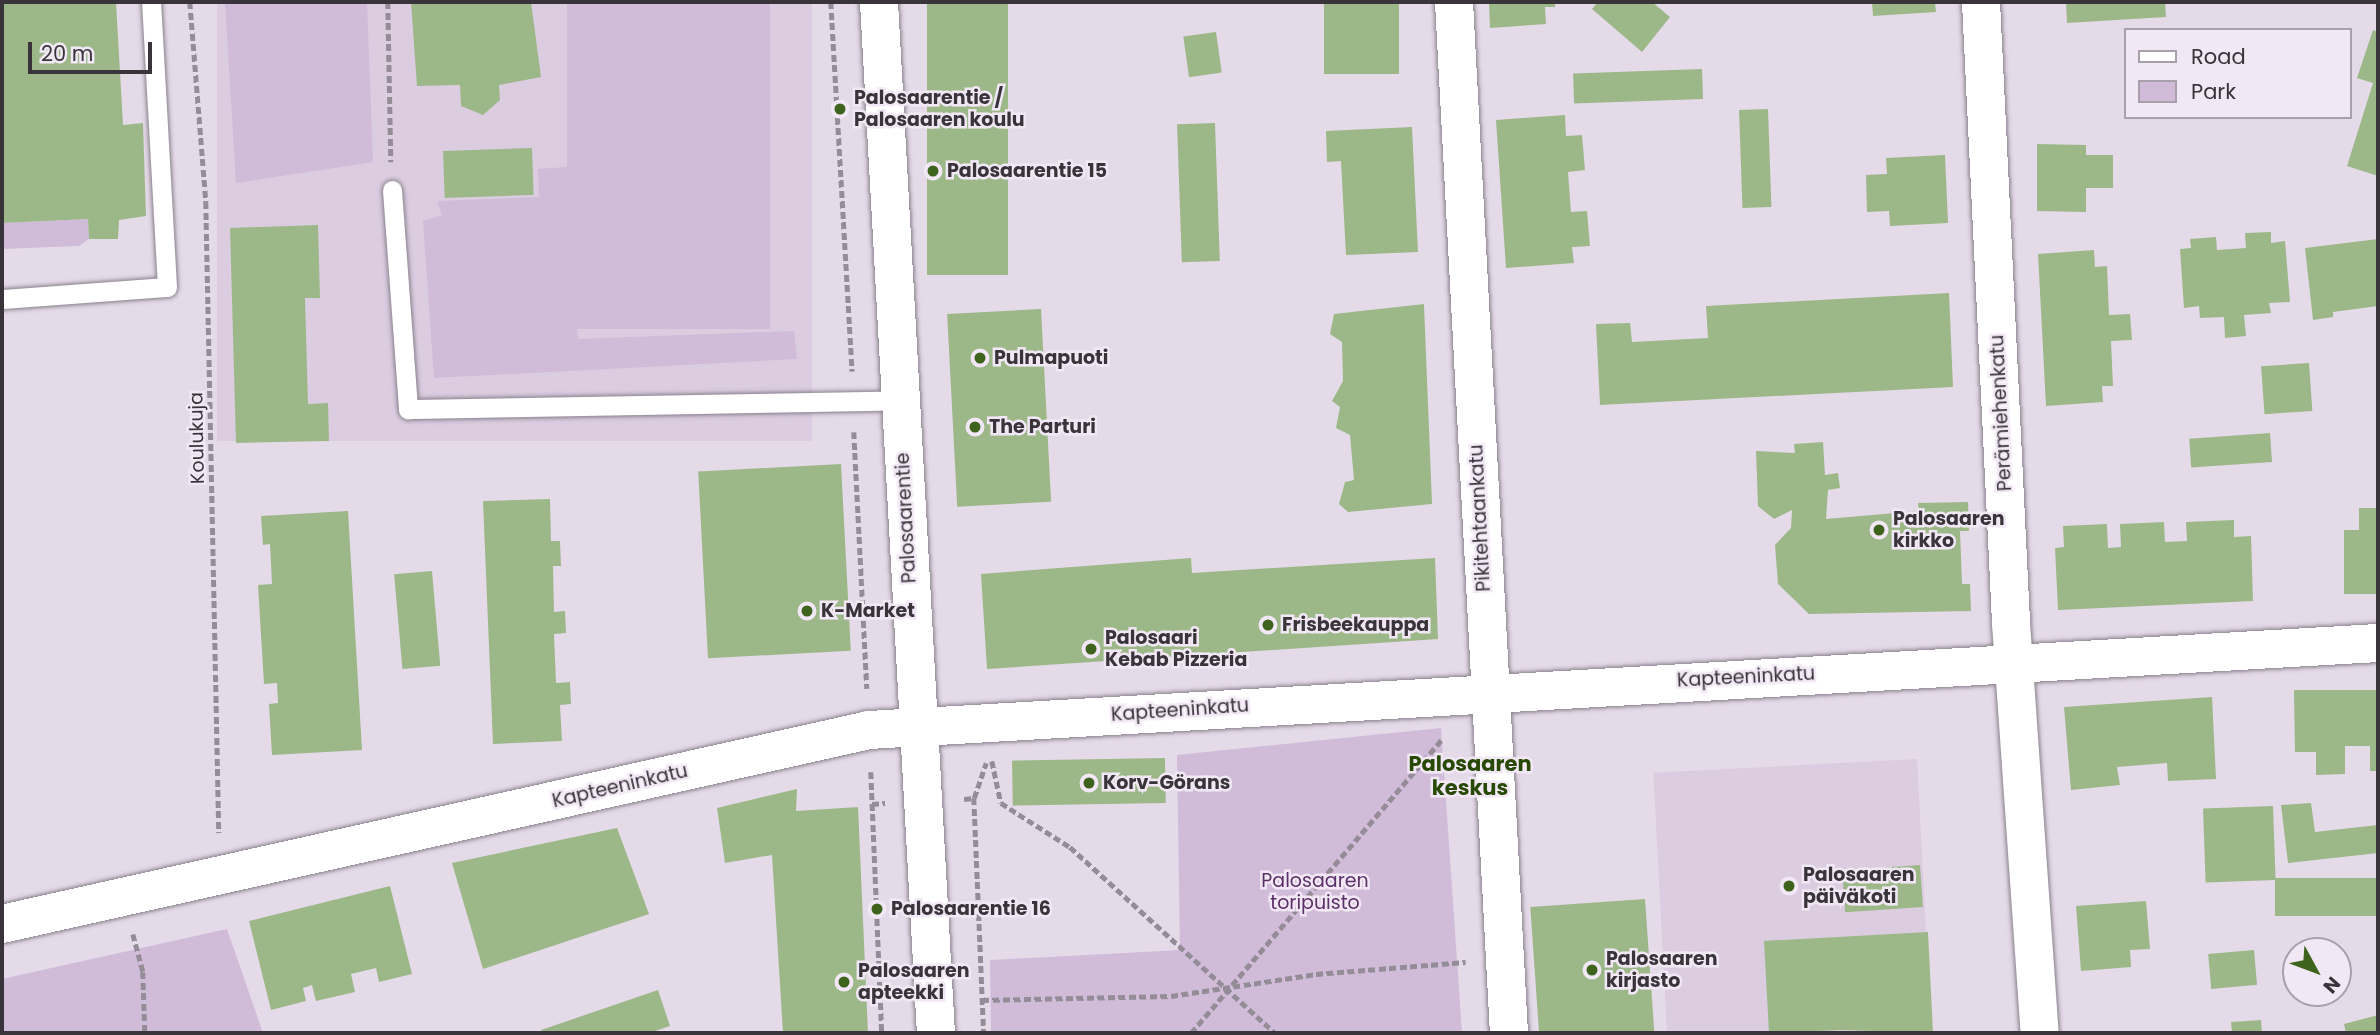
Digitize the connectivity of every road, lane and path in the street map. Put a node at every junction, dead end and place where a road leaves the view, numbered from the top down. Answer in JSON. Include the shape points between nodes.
{"nodes":[{"id":1,"x":151,"y":2,"type":"edge"},
{"id":2,"x":190,"y":2,"type":"edge"},
{"id":3,"x":388,"y":2,"type":"edge"},
{"id":4,"x":831,"y":2,"type":"edge"},
{"id":5,"x":879,"y":2,"type":"edge"},
{"id":6,"x":1454,"y":2,"type":"edge"},
{"id":7,"x":1981,"y":2,"type":"edge"},
{"id":8,"x":391,"y":190,"type":"joint"},
{"id":9,"x":2,"y":299,"type":"edge"},
{"id":10,"x":853,"y":400,"type":"junction"},
{"id":11,"x":900,"y":400,"type":"junction"},
{"id":12,"x":2378,"y":643,"type":"edge"},
{"id":13,"x":2014,"y":662,"type":"junction"},
{"id":14,"x":1489,"y":691,"type":"junction"},
{"id":15,"x":919,"y":727,"type":"junction"},
{"id":16,"x":1452,"y":727,"type":"dead end"},
{"id":17,"x":869,"y":730,"type":"junction"},
{"id":18,"x":990,"y":753,"type":"dead end"},
{"id":19,"x":974,"y":798,"type":"dead end"},
{"id":20,"x":222,"y":874,"type":"junction"},
{"id":21,"x":2,"y":924,"type":"edge"},
{"id":22,"x":131,"y":929,"type":"dead end"},
{"id":23,"x":1504,"y":959,"type":"junction"},
{"id":24,"x":1226,"y":987,"type":"junction"},
{"id":25,"x":982,"y":1000,"type":"junction"},
{"id":26,"x":145,"y":1033,"type":"edge"},
{"id":27,"x":882,"y":1033,"type":"edge"},
{"id":28,"x":936,"y":1033,"type":"edge"},
{"id":29,"x":984,"y":1033,"type":"edge"},
{"id":30,"x":1191,"y":1033,"type":"edge"},
{"id":31,"x":1275,"y":1033,"type":"edge"},
{"id":32,"x":1509,"y":1033,"type":"edge"},
{"id":33,"x":2040,"y":1033,"type":"edge"}],
"edges":[{"from":1,"to":9,"type":"lane","via":[[167,287]]},
{"from":2,"to":20,"type":"path","name":"Koulukuja","via":[[206,202]]},
{"from":3,"to":8,"type":"path"},
{"from":4,"to":10,"type":"path"},
{"from":5,"to":11,"type":"street","name":"Palosaarentie"},
{"from":6,"to":14,"type":"street","name":"Pikitehtaankatu"},
{"from":7,"to":13,"type":"street","name":"Perämiehenkatu"},
{"from":8,"to":10,"type":"lane","via":[[408,409]]},
{"from":10,"to":11,"type":"lane"},
{"from":10,"to":17,"type":"path"},
{"from":11,"to":15,"type":"street","name":"Palosaarentie"},
{"from":12,"to":13,"type":"street","name":"Kapteeninkatu"},
{"from":13,"to":14,"type":"street","name":"Kapteeninkatu"},
{"from":13,"to":33,"type":"street","name":"Perämiehenkatu"},
{"from":14,"to":15,"type":"street","name":"Kapteeninkatu"},
{"from":14,"to":23,"type":"street","name":"Pikitehtaankatu"},
{"from":15,"to":17,"type":"street","name":"Kapteeninkatu"},
{"from":15,"to":28,"type":"street","name":"Palosaarentie"},
{"from":16,"to":24,"type":"path"},
{"from":17,"to":20,"type":"street","name":"Kapteeninkatu"},
{"from":17,"to":27,"type":"path"},
{"from":18,"to":24,"type":"path","via":[[1001,803],[1070,848]]},
{"from":19,"to":25,"type":"path"},
{"from":20,"to":21,"type":"street","name":"Kapteeninkatu"},
{"from":22,"to":26,"type":"path","via":[[144,972]]},
{"from":23,"to":24,"type":"path","via":[[1316,974]]},
{"from":23,"to":32,"type":"street","name":"Pikitehtaankatu"},
{"from":24,"to":25,"type":"path","via":[[1171,996]]},
{"from":24,"to":30,"type":"path"},
{"from":24,"to":31,"type":"path"},
{"from":25,"to":29,"type":"path"}]}
